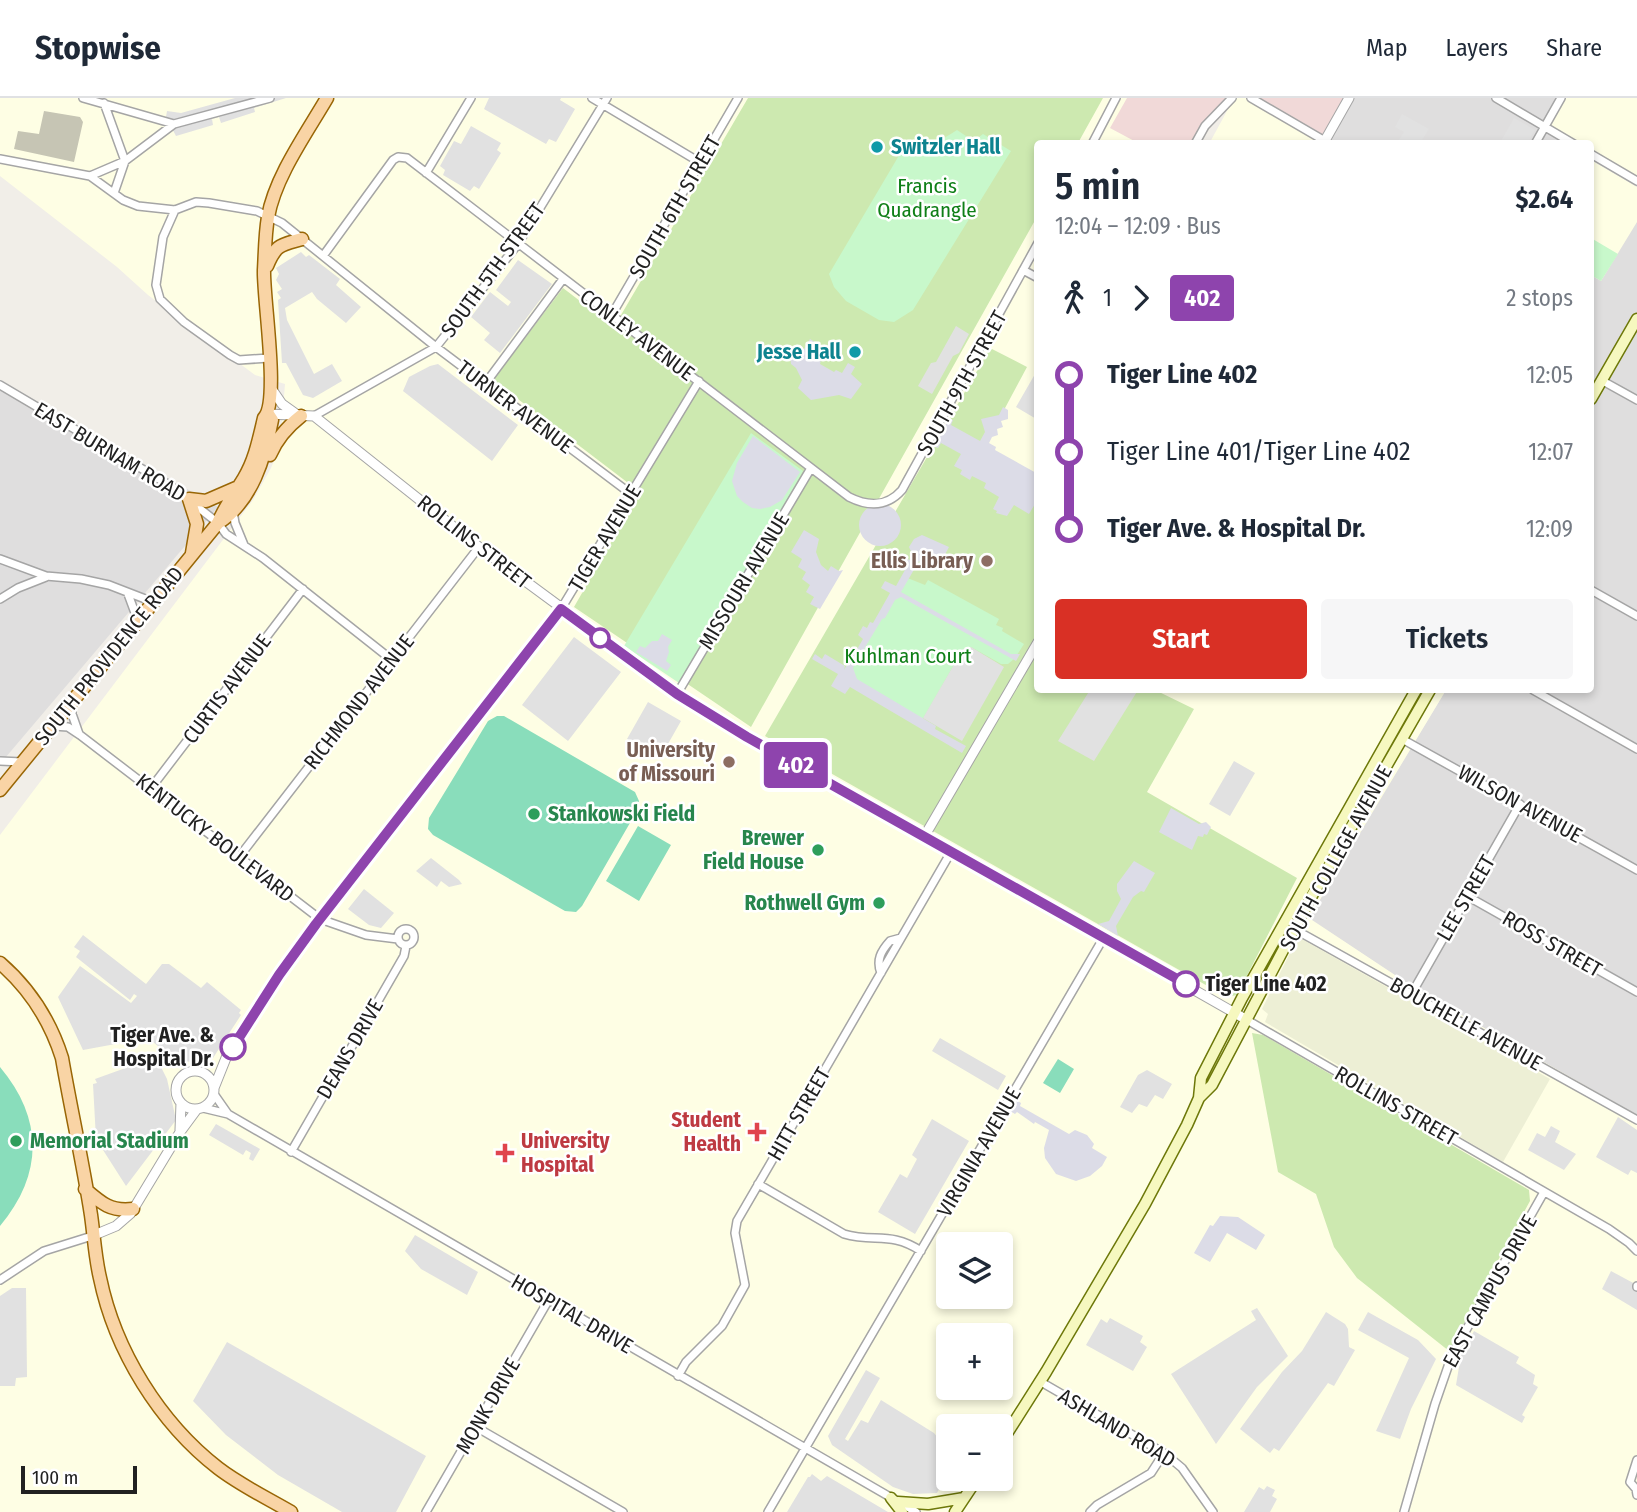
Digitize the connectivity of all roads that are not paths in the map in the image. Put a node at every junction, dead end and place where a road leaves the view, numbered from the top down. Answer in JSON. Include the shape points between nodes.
{"nodes":[{"id":1,"x":83,"y":98,"type":"edge"},
{"id":2,"x":270,"y":98,"type":"edge"},
{"id":3,"x":327,"y":98,"type":"edge"},
{"id":4,"x":471,"y":98,"type":"edge"},
{"id":5,"x":592,"y":98,"type":"edge"},
{"id":6,"x":738,"y":98,"type":"edge"},
{"id":7,"x":1116,"y":98,"type":"edge"},
{"id":8,"x":1232,"y":98,"type":"edge"},
{"id":9,"x":1251,"y":98,"type":"edge"},
{"id":10,"x":1349,"y":98,"type":"edge"},
{"id":11,"x":1496,"y":98,"type":"edge"},
{"id":12,"x":1561,"y":98,"type":"edge"},
{"id":13,"x":605,"y":101,"type":"edge"},
{"id":14,"x":103,"y":103,"type":"junction"},
{"id":15,"x":173,"y":124,"type":"junction"},
{"id":16,"x":1545,"y":126,"type":"junction"},
{"id":17,"x":1094,"y":140,"type":"edge"},
{"id":18,"x":1197,"y":140,"type":"edge"},
{"id":19,"x":1321,"y":140,"type":"edge"},
{"id":20,"x":1325,"y":140,"type":"edge"},
{"id":21,"x":1537,"y":140,"type":"edge"},
{"id":22,"x":1568,"y":140,"type":"edge"},
{"id":23,"x":1594,"y":156,"type":"edge"},
{"id":24,"x":0,"y":159,"type":"edge"},
{"id":25,"x":125,"y":161,"type":"junction"},
{"id":26,"x":701,"y":163,"type":"junction"},
{"id":27,"x":426,"y":173,"type":"junction"},
{"id":28,"x":90,"y":176,"type":"junction"},
{"id":29,"x":1637,"y":181,"type":"edge"},
{"id":30,"x":114,"y":193,"type":"junction"},
{"id":31,"x":175,"y":210,"type":"junction"},
{"id":32,"x":268,"y":216,"type":"junction"},
{"id":33,"x":302,"y":239,"type":"junction"},
{"id":34,"x":518,"y":244,"type":"junction"},
{"id":35,"x":1034,"y":250,"type":"edge"},
{"id":36,"x":323,"y":256,"type":"junction"},
{"id":37,"x":1023,"y":270,"type":"junction"},
{"id":38,"x":264,"y":273,"type":"junction"},
{"id":39,"x":1034,"y":276,"type":"edge"},
{"id":40,"x":563,"y":279,"type":"junction"},
{"id":41,"x":611,"y":316,"type":"junction"},
{"id":42,"x":1637,"y":318,"type":"edge"},
{"id":43,"x":436,"y":347,"type":"junction"},
{"id":44,"x":270,"y":358,"type":"junction"},
{"id":45,"x":1601,"y":380,"type":"junction"},
{"id":46,"x":699,"y":382,"type":"junction"},
{"id":47,"x":485,"y":384,"type":"junction"},
{"id":48,"x":0,"y":385,"type":"edge"},
{"id":49,"x":271,"y":388,"type":"junction"},
{"id":50,"x":1594,"y":393,"type":"edge"},
{"id":51,"x":1637,"y":400,"type":"edge"},
{"id":52,"x":268,"y":414,"type":"junction"},
{"id":53,"x":308,"y":416,"type":"junction"},
{"id":54,"x":811,"y":468,"type":"junction"},
{"id":55,"x":244,"y":488,"type":"junction"},
{"id":56,"x":631,"y":494,"type":"junction"},
{"id":57,"x":189,"y":499,"type":"junction"},
{"id":58,"x":870,"y":505,"type":"joint"},
{"id":59,"x":233,"y":511,"type":"junction"},
{"id":60,"x":218,"y":523,"type":"junction"},
{"id":61,"x":244,"y":545,"type":"junction"},
{"id":62,"x":479,"y":547,"type":"junction"},
{"id":63,"x":191,"y":556,"type":"junction"},
{"id":64,"x":0,"y":559,"type":"edge"},
{"id":65,"x":46,"y":576,"type":"junction"},
{"id":66,"x":303,"y":589,"type":"junction"},
{"id":67,"x":1594,"y":592,"type":"edge"},
{"id":68,"x":128,"y":594,"type":"junction"},
{"id":69,"x":0,"y":599,"type":"edge"},
{"id":70,"x":153,"y":602,"type":"junction"},
{"id":71,"x":561,"y":609,"type":"junction"},
{"id":72,"x":1637,"y":616,"type":"edge"},
{"id":73,"x":138,"y":621,"type":"junction"},
{"id":74,"x":1034,"y":649,"type":"edge"},
{"id":75,"x":392,"y":660,"type":"junction"},
{"id":76,"x":1414,"y":693,"type":"edge"},
{"id":77,"x":1428,"y":693,"type":"edge"},
{"id":78,"x":1538,"y":693,"type":"edge"},
{"id":79,"x":677,"y":694,"type":"junction"},
{"id":80,"x":72,"y":701,"type":"junction"},
{"id":81,"x":52,"y":726,"type":"junction"},
{"id":82,"x":80,"y":735,"type":"junction"},
{"id":83,"x":1402,"y":739,"type":"junction"},
{"id":84,"x":1637,"y":748,"type":"edge"},
{"id":85,"x":0,"y":761,"type":"edge"},
{"id":86,"x":22,"y":762,"type":"junction"},
{"id":87,"x":150,"y":788,"type":"junction"},
{"id":88,"x":0,"y":790,"type":"edge"},
{"id":89,"x":1520,"y":804,"type":"junction"},
{"id":90,"x":924,"y":837,"type":"junction"},
{"id":91,"x":951,"y":852,"type":"junction"},
{"id":92,"x":239,"y":857,"type":"junction"},
{"id":93,"x":1637,"y":870,"type":"edge"},
{"id":94,"x":1467,"y":896,"type":"junction"},
{"id":95,"x":320,"y":919,"type":"junction"},
{"id":96,"x":1294,"y":929,"type":"junction"},
{"id":97,"x":1104,"y":937,"type":"junction"},
{"id":98,"x":398,"y":939,"type":"junction"},
{"id":99,"x":406,"y":946,"type":"junction"},
{"id":100,"x":0,"y":962,"type":"edge"},
{"id":101,"x":1637,"y":992,"type":"edge"},
{"id":102,"x":1412,"y":993,"type":"junction"},
{"id":103,"x":1235,"y":1013,"type":"junction"},
{"id":104,"x":1247,"y":1020,"type":"junction"},
{"id":105,"x":226,"y":1058,"type":"junction"},
{"id":106,"x":203,"y":1072,"type":"junction"},
{"id":107,"x":214,"y":1091,"type":"junction"},
{"id":108,"x":1199,"y":1098,"type":"junction"},
{"id":109,"x":181,"y":1103,"type":"junction"},
{"id":110,"x":200,"y":1108,"type":"junction"},
{"id":111,"x":228,"y":1114,"type":"junction"},
{"id":112,"x":1637,"y":1120,"type":"edge"},
{"id":113,"x":180,"y":1132,"type":"junction"},
{"id":114,"x":291,"y":1152,"type":"junction"},
{"id":115,"x":758,"y":1184,"type":"junction"},
{"id":116,"x":85,"y":1189,"type":"junction"},
{"id":117,"x":1544,"y":1192,"type":"junction"},
{"id":118,"x":133,"y":1209,"type":"junction"},
{"id":119,"x":92,"y":1236,"type":"junction"},
{"id":120,"x":921,"y":1251,"type":"junction"},
{"id":121,"x":1637,"y":1251,"type":"edge"},
{"id":122,"x":0,"y":1280,"type":"edge"},
{"id":123,"x":548,"y":1301,"type":"junction"},
{"id":124,"x":678,"y":1376,"type":"junction"},
{"id":125,"x":1041,"y":1382,"type":"junction"},
{"id":126,"x":1013,"y":1425,"type":"edge"},
{"id":127,"x":476,"y":1427,"type":"junction"},
{"id":128,"x":805,"y":1449,"type":"junction"},
{"id":129,"x":1164,"y":1453,"type":"junction"},
{"id":130,"x":1637,"y":1460,"type":"edge"},
{"id":131,"x":969,"y":1491,"type":"edge"},
{"id":132,"x":1637,"y":1495,"type":"edge"},
{"id":133,"x":964,"y":1498,"type":"junction"},
{"id":134,"x":897,"y":1504,"type":"edge"},
{"id":135,"x":291,"y":1512,"type":"edge"},
{"id":136,"x":426,"y":1512,"type":"edge"},
{"id":137,"x":623,"y":1512,"type":"edge"},
{"id":138,"x":768,"y":1512,"type":"edge"},
{"id":139,"x":916,"y":1512,"type":"edge"},
{"id":140,"x":955,"y":1512,"type":"edge"},
{"id":141,"x":1090,"y":1512,"type":"edge"},
{"id":142,"x":1213,"y":1512,"type":"edge"},
{"id":143,"x":1404,"y":1512,"type":"edge"}],
"edges":[{"from":1,"to":14,"type":"street"},
{"from":2,"to":15,"type":"street"},
{"from":3,"to":32,"type":"main road","name":"SOUTH PROVIDENCE ROAD","via":[[284,172]]},
{"from":4,"to":27,"type":"street"},
{"from":5,"to":13,"type":"street"},
{"from":6,"to":26,"type":"street","name":"SOUTH 6TH STREET"},
{"from":7,"to":17,"type":"street"},
{"from":8,"to":18,"type":"street"},
{"from":9,"to":19,"type":"street"},
{"from":10,"to":20,"type":"street"},
{"from":11,"to":16,"type":"street"},
{"from":12,"to":16,"type":"street"},
{"from":13,"to":26,"type":"street"},
{"from":13,"to":34,"type":"street","name":"SOUTH 5TH STREET"},
{"from":14,"to":15,"type":"street"},
{"from":14,"to":25,"type":"street"},
{"from":15,"to":25,"type":"street"},
{"from":16,"to":21,"type":"street"},
{"from":16,"to":22,"type":"street"},
{"from":23,"to":29,"type":"street"},
{"from":24,"to":28,"type":"street"},
{"from":25,"to":28,"type":"street"},
{"from":25,"to":30,"type":"street"},
{"from":26,"to":41,"type":"street","name":"SOUTH 6TH STREET"},
{"from":27,"to":34,"type":"street","name":"CONLEY AVENUE"},
{"from":27,"to":36,"type":"street","name":"CONLEY AVENUE","via":[[407,158],[393,160]]},
{"from":28,"to":30,"type":"street","name":"TURNER AVENUE"},
{"from":30,"to":31,"type":"street","name":"TURNER AVENUE","via":[[138,206]]},
{"from":31,"to":32,"type":"street","name":"TURNER AVENUE","via":[[209,202]]},
{"from":31,"to":44,"type":"street","via":[[163,237],[156,285],[160,299],[184,322],[239,360]]},
{"from":32,"to":33,"type":"street","name":"TURNER AVENUE"},
{"from":32,"to":38,"type":"main road","name":"SOUTH PROVIDENCE ROAD"},
{"from":33,"to":36,"type":"street","name":"TURNER AVENUE"},
{"from":33,"to":38,"type":"main road","via":[[282,243]]},
{"from":34,"to":40,"type":"street","name":"CONLEY AVENUE"},
{"from":34,"to":43,"type":"street","name":"SOUTH 5TH STREET"},
{"from":35,"to":37,"type":"street","name":"SOUTH 9TH STREET"},
{"from":36,"to":43,"type":"street","name":"TURNER AVENUE"},
{"from":37,"to":39,"type":"street"},
{"from":37,"to":58,"type":"street","name":"SOUTH 9TH STREET","via":[[902,489],[895,498]]},
{"from":38,"to":44,"type":"main road","name":"SOUTH PROVIDENCE ROAD"},
{"from":40,"to":41,"type":"street","name":"CONLEY AVENUE"},
{"from":40,"to":47,"type":"street"},
{"from":41,"to":46,"type":"street","name":"CONLEY AVENUE"},
{"from":42,"to":45,"type":"main road"},
{"from":43,"to":47,"type":"street","name":"TURNER AVENUE"},
{"from":43,"to":53,"type":"street","name":"SOUTH 5TH STREET"},
{"from":44,"to":49,"type":"main road","name":"SOUTH PROVIDENCE ROAD"},
{"from":45,"to":50,"type":"main road"},
{"from":45,"to":51,"type":"street"},
{"from":46,"to":54,"type":"street","name":"CONLEY AVENUE"},
{"from":46,"to":56,"type":"street","name":"TIGER AVENUE"},
{"from":47,"to":56,"type":"street","name":"TURNER AVENUE"},
{"from":48,"to":57,"type":"street","name":"EAST BURNAM ROAD"},
{"from":49,"to":52,"type":"main road","name":"SOUTH PROVIDENCE ROAD"},
{"from":49,"to":53,"type":"street","via":[[282,404]]},
{"from":52,"to":53,"type":"street"},
{"from":52,"to":55,"type":"main road","name":"SOUTH PROVIDENCE ROAD"},
{"from":53,"to":55,"type":"main road","via":[[290,424],[276,440],[260,481]]},
{"from":53,"to":62,"type":"street","name":"ROLLINS STREET"},
{"from":54,"to":58,"type":"street","name":"CONLEY AVENUE","via":[[849,497]]},
{"from":54,"to":79,"type":"street","name":"MISSOURI AVENUE"},
{"from":55,"to":57,"type":"main road","via":[[211,500]]},
{"from":55,"to":59,"type":"main road","name":"SOUTH PROVIDENCE ROAD"},
{"from":55,"to":60,"type":"main road","name":"SOUTH PROVIDENCE ROAD"},
{"from":56,"to":71,"type":"street","name":"TIGER AVENUE"},
{"from":57,"to":60,"type":"street","name":"EAST BURNAM ROAD"},
{"from":57,"to":63,"type":"main road","via":[[197,523]]},
{"from":59,"to":60,"type":"main road","name":"SOUTH PROVIDENCE ROAD"},
{"from":59,"to":61,"type":"street"},
{"from":60,"to":61,"type":"street","name":"EAST BURNAM ROAD"},
{"from":60,"to":63,"type":"main road","name":"SOUTH PROVIDENCE ROAD"},
{"from":61,"to":66,"type":"street","name":"EAST BURNAM ROAD"},
{"from":62,"to":71,"type":"street","name":"ROLLINS STREET"},
{"from":62,"to":75,"type":"street","name":"RICHMOND AVENUE"},
{"from":63,"to":70,"type":"main road","name":"SOUTH PROVIDENCE ROAD"},
{"from":64,"to":65,"type":"street"},
{"from":65,"to":68,"type":"street","via":[[109,585]]},
{"from":65,"to":69,"type":"street"},
{"from":66,"to":75,"type":"street","name":"EAST BURNAM ROAD"},
{"from":66,"to":87,"type":"street","name":"CURTIS AVENUE"},
{"from":67,"to":72,"type":"street"},
{"from":68,"to":70,"type":"street"},
{"from":68,"to":73,"type":"street"},
{"from":70,"to":73,"type":"main road","name":"SOUTH PROVIDENCE ROAD"},
{"from":71,"to":79,"type":"street","name":"ROLLINS STREET"},
{"from":71,"to":95,"type":"street","name":"TIGER AVENUE"},
{"from":73,"to":80,"type":"main road","name":"SOUTH PROVIDENCE ROAD"},
{"from":74,"to":90,"type":"street"},
{"from":75,"to":92,"type":"street","name":"RICHMOND AVENUE"},
{"from":76,"to":103,"type":"main road","name":"SOUTH COLLEGE AVENUE"},
{"from":77,"to":83,"type":"main road","name":"SOUTH COLLEGE AVENUE"},
{"from":78,"to":84,"type":"street"},
{"from":79,"to":90,"type":"street","name":"ROLLINS STREET"},
{"from":80,"to":81,"type":"main road","name":"SOUTH PROVIDENCE ROAD"},
{"from":80,"to":82,"type":"street"},
{"from":81,"to":82,"type":"street","name":"KENTUCKY BOULEVARD","via":[[68,727]]},
{"from":81,"to":86,"type":"main road","name":"SOUTH PROVIDENCE ROAD"},
{"from":82,"to":87,"type":"street","name":"KENTUCKY BOULEVARD"},
{"from":83,"to":89,"type":"street","name":"WILSON AVENUE"},
{"from":83,"to":96,"type":"main road","name":"SOUTH COLLEGE AVENUE"},
{"from":85,"to":86,"type":"street"},
{"from":86,"to":88,"type":"main road","name":"SOUTH PROVIDENCE ROAD"},
{"from":87,"to":92,"type":"street","name":"KENTUCKY BOULEVARD"},
{"from":89,"to":93,"type":"street","name":"WILSON AVENUE"},
{"from":89,"to":94,"type":"street","name":"LEE STREET"},
{"from":90,"to":91,"type":"street","name":"ROLLINS STREET"},
{"from":91,"to":97,"type":"street","name":"ROLLINS STREET"},
{"from":91,"to":115,"type":"street","name":"HITT STREET"},
{"from":92,"to":95,"type":"street","name":"KENTUCKY BOULEVARD"},
{"from":94,"to":101,"type":"street","name":"ROSS STREET"},
{"from":94,"to":102,"type":"street","name":"LEE STREET"},
{"from":95,"to":98,"type":"street","name":"KENTUCKY BOULEVARD","via":[[366,935]]},
{"from":95,"to":105,"type":"street","name":"TIGER AVENUE"},
{"from":96,"to":102,"type":"street","name":"BOUCHELLE AVENUE"},
{"from":96,"to":104,"type":"main road","name":"SOUTH COLLEGE AVENUE"},
{"from":97,"to":103,"type":"street","name":"ROLLINS STREET"},
{"from":97,"to":120,"type":"street","name":"VIRGINIA AVENUE"},
{"from":98,"to":99,"type":"street"},
{"from":98,"to":99,"type":"street","via":[[402,930],[412,931],[414,941]]},
{"from":99,"to":114,"type":"street","name":"DEANS DRIVE"},
{"from":100,"to":116,"type":"main road","via":[[34,1000],[58,1044]]},
{"from":102,"to":112,"type":"street","name":"BOUCHELLE AVENUE"},
{"from":103,"to":104,"type":"street","name":"ROLLINS STREET"},
{"from":103,"to":108,"type":"main road","name":"SOUTH COLLEGE AVENUE","via":[[1201,1078]]},
{"from":104,"to":108,"type":"main road","name":"SOUTH COLLEGE AVENUE","via":[[1212,1085]]},
{"from":104,"to":117,"type":"street","name":"ROLLINS STREET"},
{"from":105,"to":106,"type":"street","name":"TIGER AVENUE"},
{"from":105,"to":107,"type":"street","name":"TIGER AVENUE"},
{"from":106,"to":107,"type":"street"},
{"from":106,"to":109,"type":"street","via":[[190,1072],[179,1079],[176,1092]]},
{"from":107,"to":110,"type":"street","via":[[208,1104]]},
{"from":107,"to":111,"type":"street","name":"HOSPITAL DRIVE"},
{"from":108,"to":125,"type":"main road","name":"SOUTH COLLEGE AVENUE"},
{"from":109,"to":110,"type":"street"},
{"from":109,"to":113,"type":"street"},
{"from":110,"to":111,"type":"street","name":"HOSPITAL DRIVE"},
{"from":110,"to":113,"type":"street"},
{"from":111,"to":114,"type":"street","name":"HOSPITAL DRIVE"},
{"from":113,"to":118,"type":"street"},
{"from":114,"to":123,"type":"street","name":"HOSPITAL DRIVE"},
{"from":115,"to":120,"type":"street","via":[[844,1234],[902,1240]]},
{"from":115,"to":124,"type":"street","name":"HITT STREET","via":[[735,1227],[745,1285],[722,1326]]},
{"from":116,"to":118,"type":"main road","via":[[108,1207]]},
{"from":116,"to":119,"type":"main road"},
{"from":117,"to":121,"type":"street","name":"ROLLINS STREET"},
{"from":117,"to":143,"type":"street","name":"EAST CAMPUS DRIVE","via":[[1452,1355]]},
{"from":118,"to":119,"type":"street","via":[[124,1221]]},
{"from":119,"to":122,"type":"street","via":[[44,1251]]},
{"from":119,"to":135,"type":"main road","via":[[110,1312],[133,1366],[160,1408],[218,1468]]},
{"from":120,"to":128,"type":"street","name":"VIRGINIA AVENUE"},
{"from":123,"to":124,"type":"street","name":"HOSPITAL DRIVE"},
{"from":123,"to":127,"type":"street","name":"MONK DRIVE"},
{"from":124,"to":128,"type":"street","name":"HOSPITAL DRIVE"},
{"from":125,"to":126,"type":"main road","name":"SOUTH COLLEGE AVENUE"},
{"from":125,"to":129,"type":"street","name":"ASHLAND ROAD"},
{"from":127,"to":136,"type":"street","name":"MONK DRIVE"},
{"from":127,"to":137,"type":"street"},
{"from":128,"to":134,"type":"street","name":"HOSPITAL DRIVE"},
{"from":128,"to":138,"type":"street","name":"VIRGINIA AVENUE"},
{"from":129,"to":141,"type":"street","via":[[1151,1473]]},
{"from":129,"to":142,"type":"street","name":"ASHLAND ROAD","via":[[1182,1468]]},
{"from":130,"to":132,"type":"street","via":[[1630,1482]]},
{"from":131,"to":133,"type":"main road"},
{"from":133,"to":134,"type":"main road"},
{"from":133,"to":140,"type":"main road"},
{"from":134,"to":139,"type":"street","name":"HOSPITAL DRIVE"}]}
